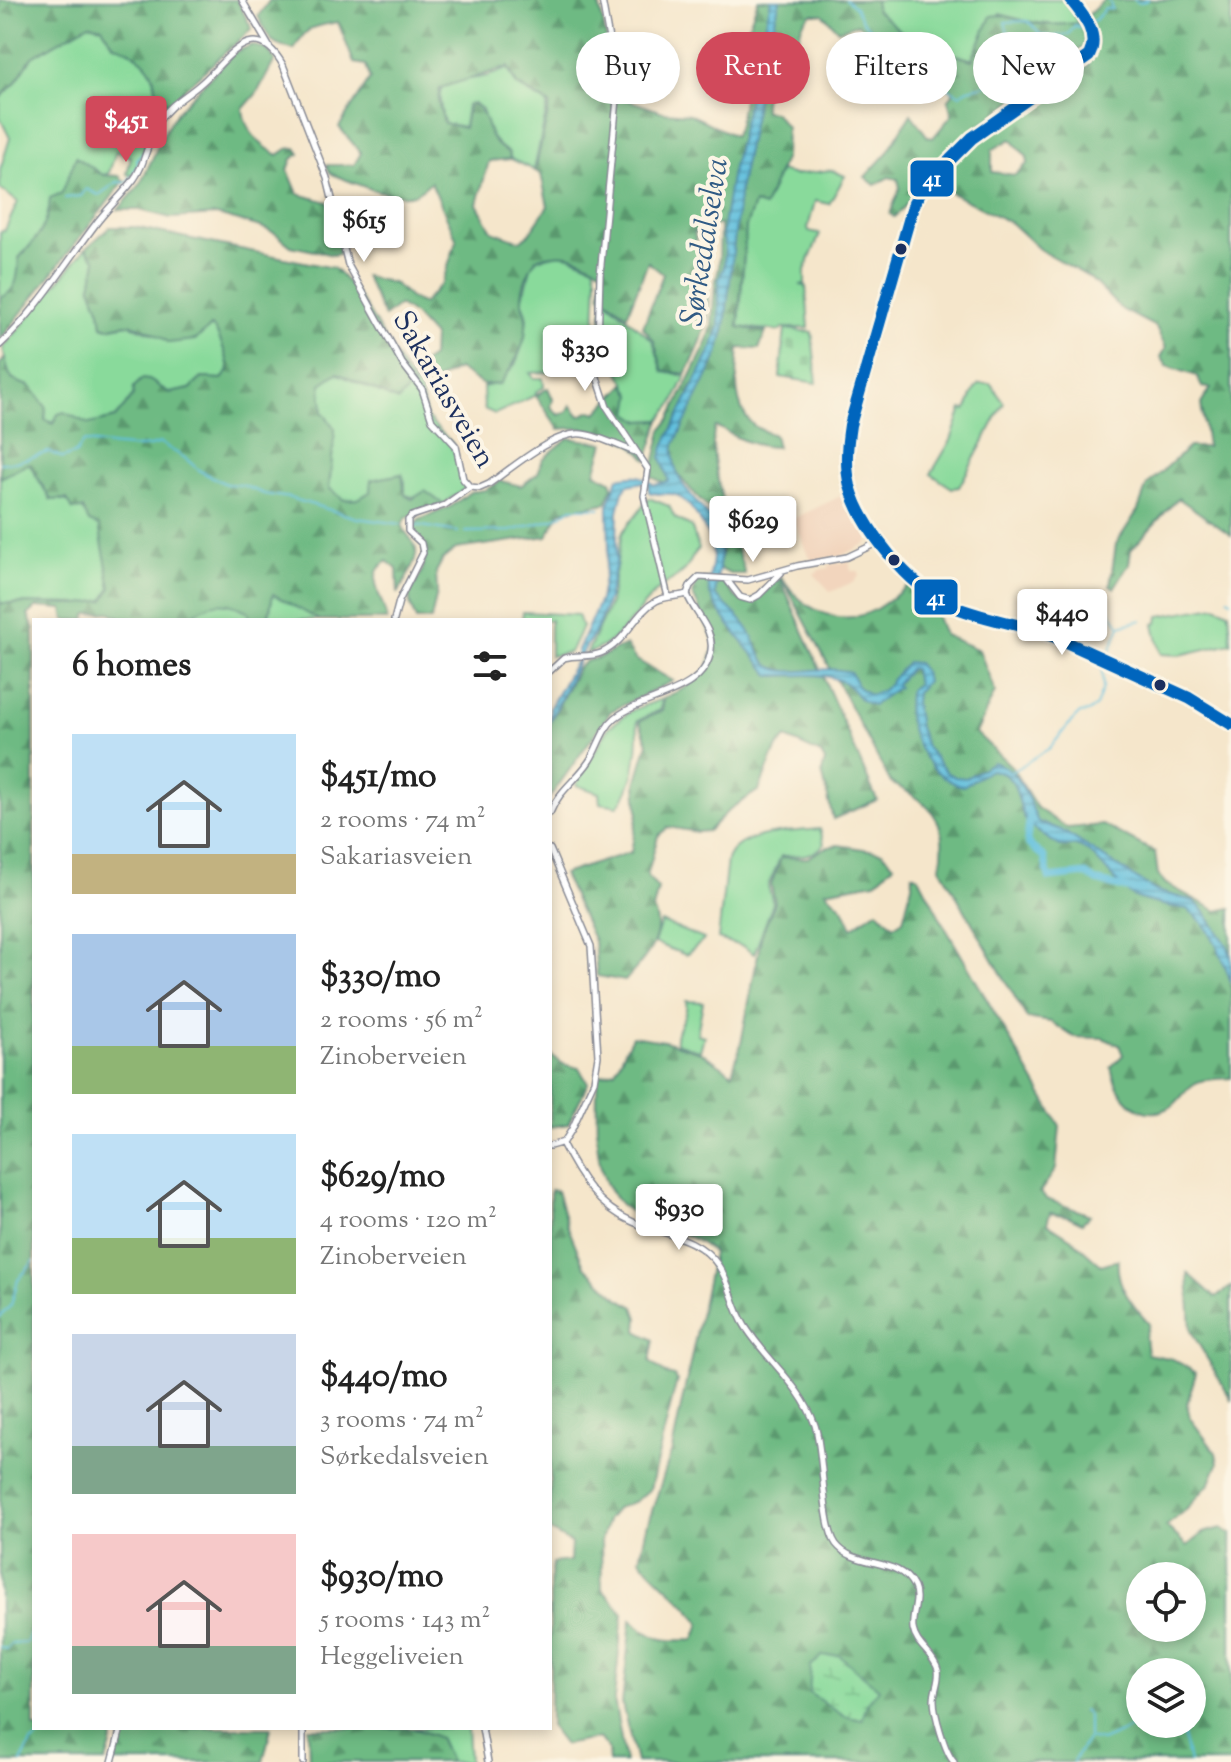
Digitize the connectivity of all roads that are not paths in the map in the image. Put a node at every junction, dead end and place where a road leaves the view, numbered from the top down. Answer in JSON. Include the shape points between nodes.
{"nodes":[{"id":1,"x":242,"y":0,"type":"edge"},
{"id":2,"x":602,"y":0,"type":"edge"},
{"id":3,"x":1071,"y":0,"type":"edge"},
{"id":4,"x":270,"y":47,"type":"junction"},
{"id":5,"x":0,"y":345,"type":"edge"},
{"id":6,"x":636,"y":452,"type":"junction"},
{"id":7,"x":470,"y":487,"type":"junction"},
{"id":8,"x":879,"y":542,"type":"junction"},
{"id":9,"x":781,"y":572,"type":"junction"},
{"id":10,"x":725,"y":578,"type":"junction"},
{"id":11,"x":687,"y":594,"type":"junction"},
{"id":12,"x":668,"y":597,"type":"junction"},
{"id":13,"x":395,"y":618,"type":"edge"},
{"id":14,"x":552,"y":669,"type":"edge"},
{"id":15,"x":1231,"y":724,"type":"edge"},
{"id":16,"x":552,"y":809,"type":"edge"},
{"id":17,"x":552,"y":854,"type":"edge"},
{"id":18,"x":562,"y":1143,"type":"junction"},
{"id":19,"x":552,"y":1146,"type":"edge"},
{"id":20,"x":120,"y":1730,"type":"edge"},
{"id":21,"x":303,"y":1730,"type":"edge"},
{"id":22,"x":482,"y":1730,"type":"edge"},
{"id":23,"x":112,"y":1762,"type":"edge"},
{"id":24,"x":303,"y":1762,"type":"edge"},
{"id":25,"x":488,"y":1762,"type":"edge"},
{"id":26,"x":954,"y":1762,"type":"edge"}],
"edges":[{"from":1,"to":4,"type":"street","name":"Sakariasveien"},
{"from":2,"to":6,"type":"street","via":[[618,89],[596,371],[602,397]]},
{"from":3,"to":8,"type":"street","via":[[1087,23],[1093,45],[1087,59],[955,155],[925,185],[912,210],[846,448],[850,490]]},
{"from":4,"to":5,"type":"street","via":[[237,47],[168,109],[132,182]]},
{"from":4,"to":7,"type":"street","name":"Sakariasveien","via":[[286,70],[327,178],[348,265],[422,389],[432,420],[456,446],[463,479]]},
{"from":6,"to":7,"type":"street","name":"Sakariasveien","via":[[591,436],[560,437],[486,486]]},
{"from":6,"to":12,"type":"street","via":[[647,465],[645,501]]},
{"from":7,"to":13,"type":"street","via":[[407,522],[423,556]]},
{"from":8,"to":9,"type":"street","via":[[847,557]]},
{"from":8,"to":15,"type":"street","via":[[945,603],[1053,636]]},
{"from":9,"to":10,"type":"street","via":[[745,581]]},
{"from":9,"to":10,"type":"street","via":[[750,600],[740,597]]},
{"from":10,"to":11,"type":"street","via":[[695,579]]},
{"from":11,"to":12,"type":"street"},
{"from":11,"to":16,"type":"street","via":[[710,635],[705,665],[677,690],[613,720]]},
{"from":12,"to":14,"type":"street","via":[[653,602],[608,650],[560,659]]},
{"from":17,"to":18,"type":"street","via":[[591,946],[597,1043],[589,1093]]},
{"from":18,"to":19,"type":"street"},
{"from":18,"to":26,"type":"street","via":[[581,1178],[603,1203],[632,1222],[692,1242],[721,1269],[742,1322],[811,1415],[834,1541],[849,1554],[898,1570],[913,1585],[914,1632],[937,1668],[935,1705],[945,1750]]},
{"from":20,"to":23,"type":"street"},
{"from":21,"to":24,"type":"street"},
{"from":22,"to":25,"type":"street"}]}
